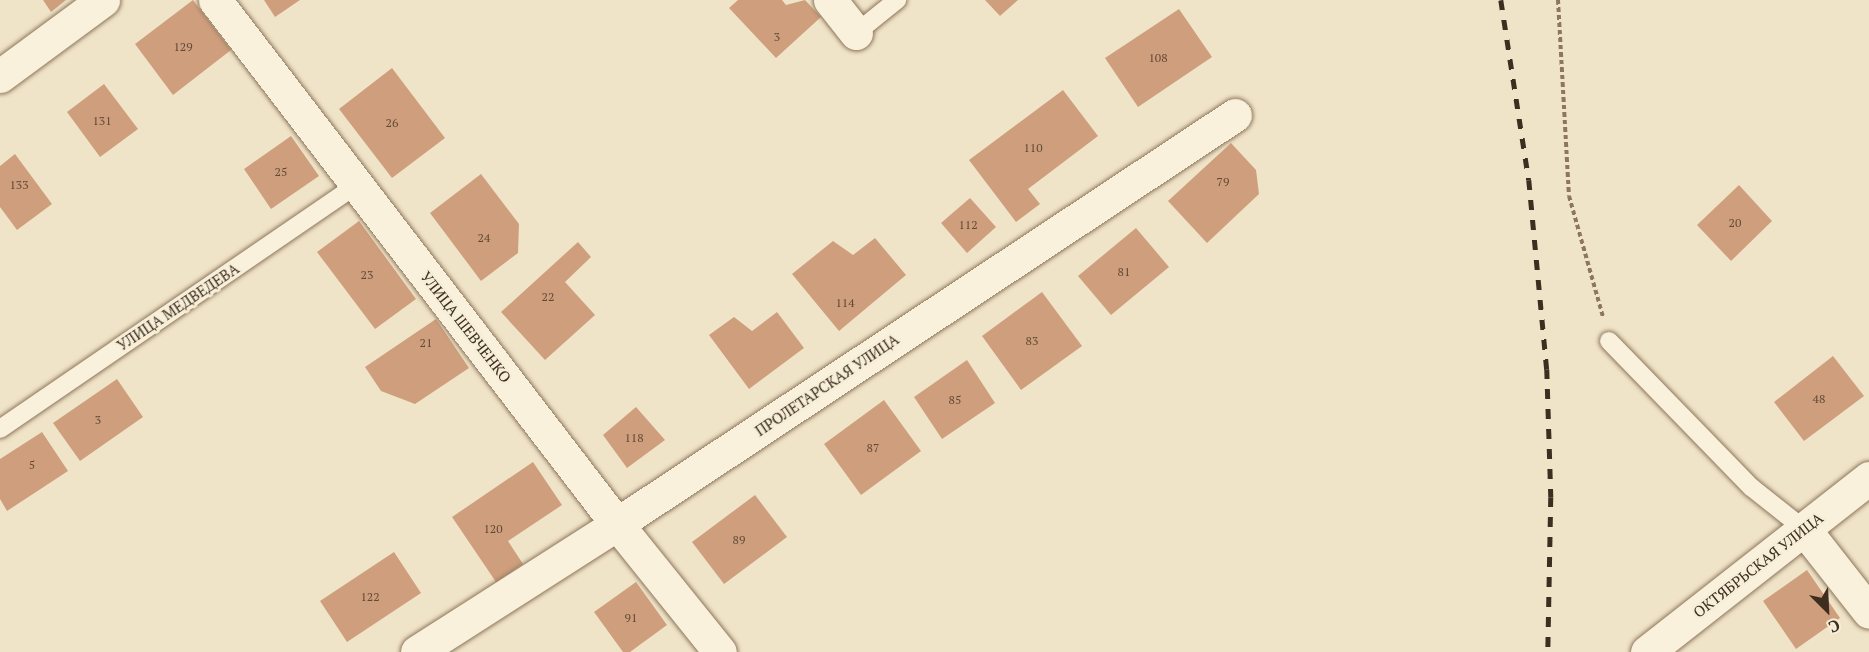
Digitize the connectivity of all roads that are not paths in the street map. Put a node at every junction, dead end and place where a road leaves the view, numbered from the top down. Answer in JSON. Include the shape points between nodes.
{"nodes":[{"id":1,"x":103,"y":0,"type":"edge"},
{"id":2,"x":215,"y":0,"type":"edge"},
{"id":3,"x":830,"y":0,"type":"edge"},
{"id":4,"x":897,"y":0,"type":"edge"},
{"id":5,"x":856,"y":33,"type":"joint"},
{"id":6,"x":0,"y":76,"type":"edge"},
{"id":7,"x":1235,"y":115,"type":"dead end"},
{"id":8,"x":357,"y":185,"type":"junction"},
{"id":9,"x":1609,"y":340,"type":"road end"},
{"id":10,"x":0,"y":429,"type":"edge"},
{"id":11,"x":1869,"y":478,"type":"edge"},
{"id":12,"x":617,"y":524,"type":"junction"},
{"id":13,"x":1804,"y":529,"type":"junction"},
{"id":14,"x":1869,"y":612,"type":"edge"},
{"id":15,"x":1673,"y":640,"type":"edge"},
{"id":16,"x":417,"y":652,"type":"edge"},
{"id":17,"x":720,"y":652,"type":"edge"},
{"id":18,"x":1647,"y":652,"type":"edge"}],
"edges":[{"from":1,"to":6,"type":"street"},
{"from":2,"to":8,"type":"street","name":"УЛИЦА ШЕВЧЕНКО"},
{"from":3,"to":5,"type":"street"},
{"from":4,"to":5,"type":"lane"},
{"from":7,"to":12,"type":"street","name":"ПРОЛЕТАРСКАЯ УЛИЦА"},
{"from":8,"to":10,"type":"lane","name":"УЛИЦА МЕДВЕДЕВА"},
{"from":8,"to":12,"type":"street","name":"УЛИЦА ШЕВЧЕНКО"},
{"from":9,"to":13,"type":"lane","via":[[1751,487]]},
{"from":11,"to":13,"type":"street","name":"ОКТЯБРЬСКАЯ УЛИЦА"},
{"from":12,"to":16,"type":"street","name":"ПРОЛЕТАРСКАЯ УЛИЦА"},
{"from":12,"to":17,"type":"street","name":"УЛИЦА ШЕВЧЕНКО"},
{"from":13,"to":14,"type":"street"},
{"from":13,"to":15,"type":"street","name":"ОКТЯБРЬСКАЯ УЛИЦА"},
{"from":15,"to":18,"type":"street","name":"ОКТЯБРЬСКАЯ УЛИЦА"}]}
